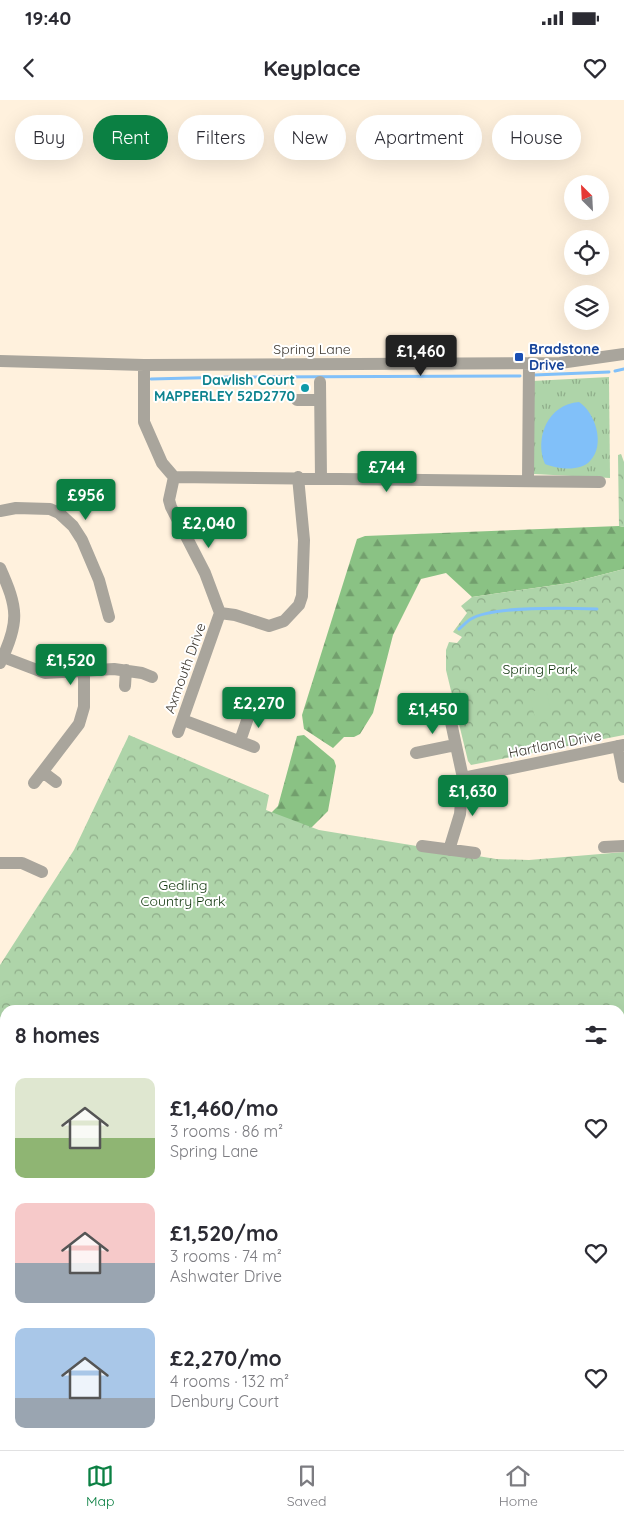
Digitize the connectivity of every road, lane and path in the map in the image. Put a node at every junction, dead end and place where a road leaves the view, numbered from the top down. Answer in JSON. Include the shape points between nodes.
{"nodes":[{"id":1,"x":624,"y":354,"type":"edge"},
{"id":2,"x":0,"y":361,"type":"edge"},
{"id":3,"x":529,"y":363,"type":"junction"},
{"id":4,"x":144,"y":365,"type":"junction"},
{"id":5,"x":320,"y":382,"type":"dead end"},
{"id":6,"x":297,"y":400,"type":"dead end"},
{"id":7,"x":320,"y":400,"type":"junction"},
{"id":8,"x":174,"y":477,"type":"junction"},
{"id":9,"x":298,"y":477,"type":"junction"},
{"id":10,"x":321,"y":479,"type":"junction"},
{"id":11,"x":528,"y":481,"type":"junction"},
{"id":12,"x":600,"y":482,"type":"dead end"},
{"id":13,"x":0,"y":510,"type":"edge"},
{"id":14,"x":0,"y":568,"type":"edge"},
{"id":15,"x":103,"y":612,"type":"dead end"},
{"id":16,"x":220,"y":613,"type":"junction"},
{"id":17,"x":1,"y":660,"type":"edge"},
{"id":18,"x":84,"y":670,"type":"junction"},
{"id":19,"x":126,"y":670,"type":"junction"},
{"id":20,"x":152,"y":677,"type":"dead end"},
{"id":21,"x":124,"y":686,"type":"dead end"},
{"id":22,"x":251,"y":709,"type":"dead end"},
{"id":23,"x":449,"y":712,"type":"dead end"},
{"id":24,"x":240,"y":741,"type":"junction"},
{"id":25,"x":456,"y":745,"type":"junction"},
{"id":26,"x":621,"y":746,"type":"edge"},
{"id":27,"x":254,"y":747,"type":"dead end"},
{"id":28,"x":416,"y":753,"type":"dead end"},
{"id":29,"x":44,"y":773,"type":"junction"},
{"id":30,"x":624,"y":777,"type":"edge"},
{"id":31,"x":463,"y":778,"type":"junction"},
{"id":32,"x":56,"y":782,"type":"dead end"},
{"id":33,"x":34,"y":783,"type":"dead end"},
{"id":34,"x":422,"y":846,"type":"dead end"},
{"id":35,"x":624,"y":846,"type":"edge"},
{"id":36,"x":604,"y":848,"type":"dead end"},
{"id":37,"x":449,"y":850,"type":"junction"},
{"id":38,"x":474,"y":853,"type":"dead end"},
{"id":39,"x":0,"y":863,"type":"edge"},
{"id":40,"x":42,"y":872,"type":"dead end"}],
"edges":[{"from":1,"to":3,"type":"street","name":"Spring Lane","via":[[560,363]]},
{"from":2,"to":4,"type":"street","name":"Spring Lane"},
{"from":3,"to":4,"type":"street","name":"Spring Lane"},
{"from":3,"to":11,"type":"street"},
{"from":4,"to":8,"type":"street","via":[[144,422],[162,463]]},
{"from":5,"to":7,"type":"street"},
{"from":6,"to":7,"type":"street"},
{"from":7,"to":10,"type":"street"},
{"from":8,"to":9,"type":"street"},
{"from":8,"to":16,"type":"street","name":"Axmouth Drive","via":[[170,507],[205,573]]},
{"from":9,"to":10,"type":"street"},
{"from":9,"to":16,"type":"street","via":[[304,540],[299,605],[284,621],[269,626]]},
{"from":10,"to":11,"type":"street"},
{"from":11,"to":12,"type":"street"},
{"from":13,"to":15,"type":"street","via":[[50,509],[73,526],[99,580]]},
{"from":14,"to":17,"type":"street","via":[[15,609],[10,639]]},
{"from":16,"to":24,"type":"street","name":"Axmouth Drive","via":[[180,726]]},
{"from":17,"to":18,"type":"street","via":[[45,673]]},
{"from":18,"to":19,"type":"street"},
{"from":18,"to":29,"type":"street","via":[[84,707],[79,724]]},
{"from":19,"to":20,"type":"street"},
{"from":19,"to":21,"type":"street"},
{"from":22,"to":24,"type":"street"},
{"from":23,"to":25,"type":"street"},
{"from":24,"to":27,"type":"street"},
{"from":25,"to":28,"type":"street"},
{"from":25,"to":31,"type":"street"},
{"from":26,"to":30,"type":"street"},
{"from":26,"to":31,"type":"street","name":"Hartland Drive"},
{"from":29,"to":32,"type":"street"},
{"from":29,"to":33,"type":"street"},
{"from":31,"to":37,"type":"street","via":[[460,814]]},
{"from":34,"to":37,"type":"street"},
{"from":35,"to":36,"type":"street"},
{"from":37,"to":38,"type":"street"},
{"from":39,"to":40,"type":"street","via":[[23,857]]}]}
